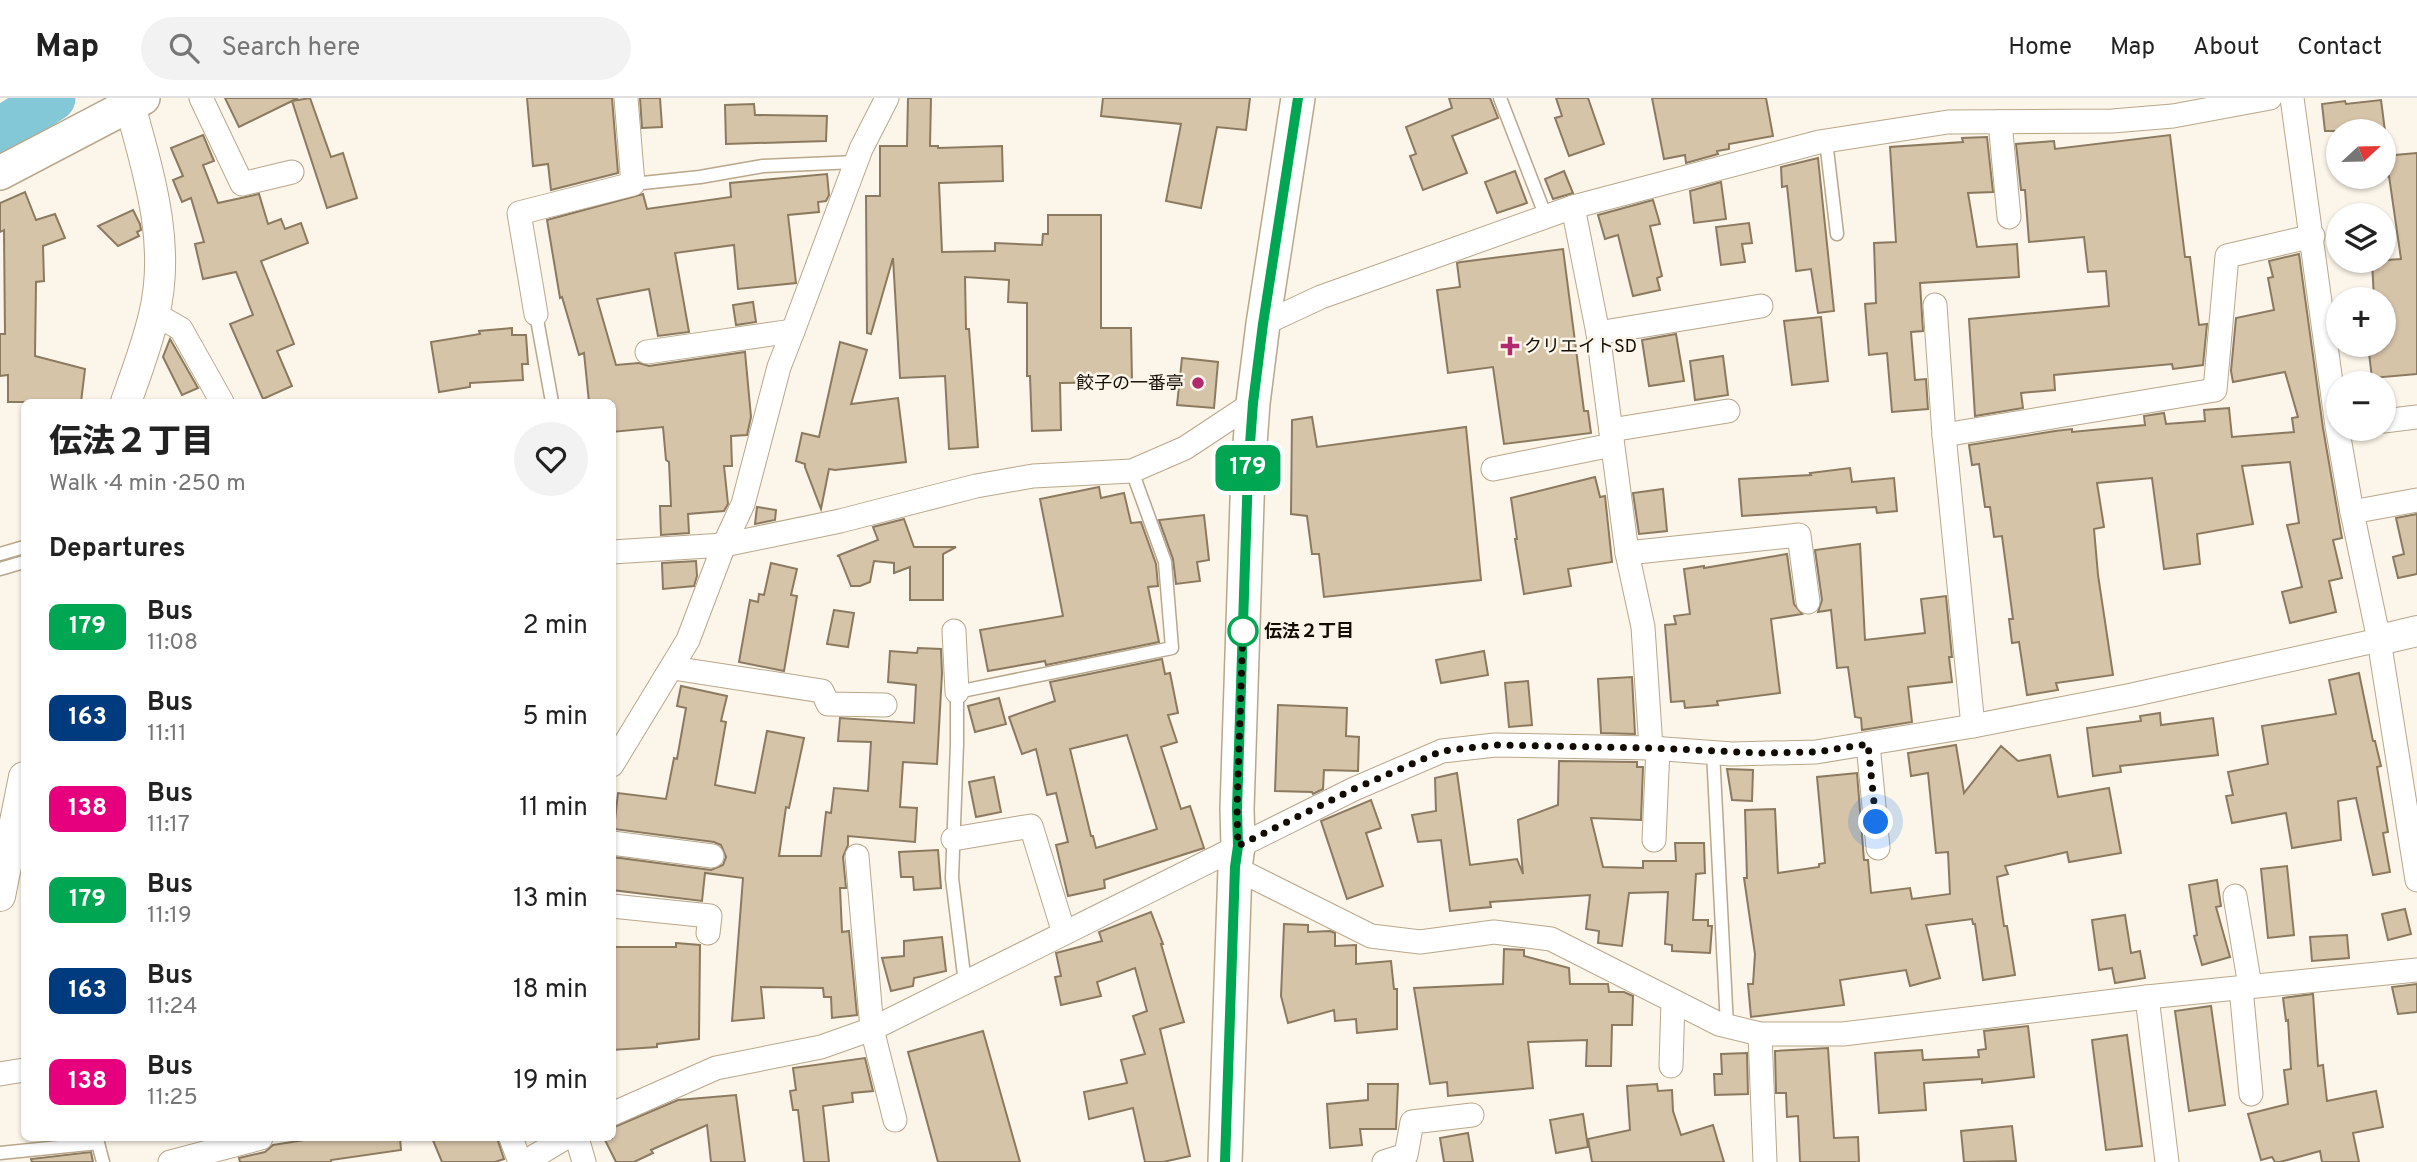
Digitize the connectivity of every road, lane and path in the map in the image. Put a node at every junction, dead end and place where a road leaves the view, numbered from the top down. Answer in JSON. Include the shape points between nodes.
{"nodes":[{"id":1,"x":201,"y":98,"type":"edge"},
{"id":2,"x":625,"y":98,"type":"edge"},
{"id":3,"x":887,"y":98,"type":"edge"},
{"id":4,"x":1298,"y":98,"type":"edge"},
{"id":5,"x":1500,"y":98,"type":"edge"},
{"id":6,"x":2270,"y":98,"type":"edge"},
{"id":7,"x":2292,"y":98,"type":"edge"},
{"id":8,"x":134,"y":101,"type":"edge"},
{"id":9,"x":2000,"y":122,"type":"junction"},
{"id":10,"x":1826,"y":141,"type":"junction"},
{"id":11,"x":856,"y":162,"type":"junction"},
{"id":12,"x":292,"y":172,"type":"dead end"},
{"id":13,"x":0,"y":173,"type":"edge"},
{"id":14,"x":633,"y":184,"type":"junction"},
{"id":15,"x":1573,"y":207,"type":"junction"},
{"id":16,"x":1546,"y":216,"type":"junction"},
{"id":17,"x":2009,"y":218,"type":"dead end"},
{"id":18,"x":1837,"y":234,"type":"dead end"},
{"id":19,"x":2313,"y":236,"type":"junction"},
{"id":20,"x":1935,"y":305,"type":"dead end"},
{"id":21,"x":1761,"y":306,"type":"dead end"},
{"id":22,"x":155,"y":314,"type":"junction"},
{"id":23,"x":536,"y":314,"type":"joint"},
{"id":24,"x":1263,"y":324,"type":"junction"},
{"id":25,"x":793,"y":331,"type":"junction"},
{"id":26,"x":1598,"y":334,"type":"junction"},
{"id":27,"x":647,"y":352,"type":"dead end"},
{"id":28,"x":2331,"y":371,"type":"edge"},
{"id":29,"x":127,"y":399,"type":"edge"},
{"id":30,"x":220,"y":399,"type":"edge"},
{"id":31,"x":551,"y":399,"type":"edge"},
{"id":32,"x":1253,"y":403,"type":"junction"},
{"id":33,"x":1728,"y":411,"type":"dead end"},
{"id":34,"x":2417,"y":417,"type":"edge"},
{"id":35,"x":2396,"y":420,"type":"edge"},
{"id":36,"x":1944,"y":435,"type":"junction"},
{"id":37,"x":1611,"y":438,"type":"junction"},
{"id":38,"x":2340,"y":441,"type":"edge"},
{"id":39,"x":1493,"y":469,"type":"dead end"},
{"id":40,"x":1132,"y":471,"type":"junction"},
{"id":41,"x":2417,"y":500,"type":"edge"},
{"id":42,"x":2352,"y":512,"type":"junction"},
{"id":43,"x":724,"y":545,"type":"junction"},
{"id":44,"x":21,"y":548,"type":"edge"},
{"id":45,"x":616,"y":552,"type":"edge"},
{"id":46,"x":1627,"y":553,"type":"junction"},
{"id":47,"x":0,"y":554,"type":"edge"},
{"id":48,"x":21,"y":563,"type":"edge"},
{"id":49,"x":0,"y":569,"type":"edge"},
{"id":50,"x":1808,"y":602,"type":"dead end"},
{"id":51,"x":954,"y":631,"type":"dead end"},
{"id":52,"x":2417,"y":631,"type":"edge"},
{"id":53,"x":2379,"y":640,"type":"junction"},
{"id":54,"x":673,"y":668,"type":"junction"},
{"id":55,"x":957,"y":692,"type":"junction"},
{"id":56,"x":885,"y":705,"type":"dead end"},
{"id":57,"x":1973,"y":726,"type":"junction"},
{"id":58,"x":1868,"y":744,"type":"junction"},
{"id":59,"x":1655,"y":748,"type":"junction"},
{"id":60,"x":1713,"y":752,"type":"junction"},
{"id":61,"x":616,"y":759,"type":"edge"},
{"id":62,"x":21,"y":787,"type":"edge"},
{"id":63,"x":7,"y":828,"type":"edge"},
{"id":64,"x":953,"y":839,"type":"junction"},
{"id":65,"x":1654,"y":840,"type":"dead end"},
{"id":66,"x":616,"y":844,"type":"edge"},
{"id":67,"x":1878,"y":848,"type":"dead end"},
{"id":68,"x":712,"y":856,"type":"dead end"},
{"id":69,"x":857,"y":856,"type":"dead end"},
{"id":70,"x":1237,"y":857,"type":"junction"},
{"id":71,"x":2417,"y":880,"type":"edge"},
{"id":72,"x":6,"y":881,"type":"edge"},
{"id":73,"x":2235,"y":896,"type":"dead end"},
{"id":74,"x":616,"y":906,"type":"edge"},
{"id":75,"x":708,"y":933,"type":"dead end"},
{"id":76,"x":1064,"y":933,"type":"junction"},
{"id":77,"x":2417,"y":970,"type":"edge"},
{"id":78,"x":965,"y":983,"type":"junction"},
{"id":79,"x":2245,"y":987,"type":"junction"},
{"id":80,"x":2147,"y":997,"type":"junction"},
{"id":81,"x":1673,"y":1001,"type":"junction"},
{"id":82,"x":1727,"y":1026,"type":"junction"},
{"id":83,"x":872,"y":1029,"type":"junction"},
{"id":84,"x":1760,"y":1034,"type":"junction"},
{"id":85,"x":1671,"y":1066,"type":"dead end"},
{"id":86,"x":21,"y":1070,"type":"edge"},
{"id":87,"x":0,"y":1074,"type":"edge"},
{"id":88,"x":2250,"y":1094,"type":"dead end"},
{"id":89,"x":616,"y":1112,"type":"edge"},
{"id":90,"x":1472,"y":1115,"type":"dead end"},
{"id":91,"x":895,"y":1120,"type":"dead end"},
{"id":92,"x":250,"y":1141,"type":"edge"},
{"id":93,"x":513,"y":1141,"type":"edge"},
{"id":94,"x":560,"y":1141,"type":"edge"},
{"id":95,"x":578,"y":1141,"type":"edge"},
{"id":96,"x":0,"y":1153,"type":"edge"},
{"id":97,"x":529,"y":1160,"type":"edge"},
{"id":98,"x":1229,"y":1161,"type":"edge"},
{"id":99,"x":103,"y":1162,"type":"edge"},
{"id":100,"x":170,"y":1162,"type":"edge"},
{"id":101,"x":584,"y":1162,"type":"edge"},
{"id":102,"x":1384,"y":1162,"type":"edge"},
{"id":103,"x":1765,"y":1162,"type":"edge"},
{"id":104,"x":2167,"y":1162,"type":"edge"}],
"edges":[{"from":1,"to":12,"type":"street","via":[[242,184]]},
{"from":2,"to":14,"type":"street"},
{"from":3,"to":11,"type":"street"},
{"from":4,"to":24,"type":"main road"},
{"from":5,"to":16,"type":"lane"},
{"from":6,"to":9,"type":"street","via":[[2174,116]]},
{"from":7,"to":19,"type":"street"},
{"from":8,"to":13,"type":"main road"},
{"from":8,"to":22,"type":"street","via":[[161,237]]},
{"from":9,"to":10,"type":"street","via":[[1948,122]]},
{"from":9,"to":17,"type":"street"},
{"from":10,"to":15,"type":"street"},
{"from":10,"to":18,"type":"lane"},
{"from":11,"to":14,"type":"lane","via":[[763,166]]},
{"from":11,"to":25,"type":"street"},
{"from":14,"to":23,"type":"street","via":[[519,213]]},
{"from":15,"to":16,"type":"street"},
{"from":15,"to":26,"type":"street"},
{"from":16,"to":24,"type":"street","via":[[1321,296]]},
{"from":19,"to":28,"type":"street"},
{"from":19,"to":36,"type":"street","via":[[2227,256],[2215,390]]},
{"from":20,"to":36,"type":"street"},
{"from":21,"to":26,"type":"street"},
{"from":22,"to":29,"type":"street"},
{"from":22,"to":30,"type":"street","via":[[180,330]]},
{"from":23,"to":31,"type":"lane"},
{"from":24,"to":32,"type":"main road"},
{"from":25,"to":27,"type":"street"},
{"from":25,"to":43,"type":"street","via":[[743,504]]},
{"from":26,"to":37,"type":"street"},
{"from":32,"to":40,"type":"street","via":[[1185,447]]},
{"from":32,"to":70,"type":"main road"},
{"from":33,"to":37,"type":"street"},
{"from":34,"to":35,"type":"street"},
{"from":36,"to":57,"type":"street"},
{"from":37,"to":39,"type":"street"},
{"from":37,"to":46,"type":"street"},
{"from":38,"to":42,"type":"street"},
{"from":40,"to":43,"type":"street","via":[[1033,476],[976,486]]},
{"from":40,"to":55,"type":"lane","via":[[1165,562],[1172,648]]},
{"from":41,"to":42,"type":"street"},
{"from":42,"to":53,"type":"street"},
{"from":43,"to":45,"type":"street"},
{"from":43,"to":54,"type":"street"},
{"from":44,"to":47,"type":"lane"},
{"from":46,"to":50,"type":"street","via":[[1799,534]]},
{"from":46,"to":59,"type":"street","via":[[1643,628]]},
{"from":48,"to":49,"type":"lane"},
{"from":51,"to":55,"type":"street"},
{"from":52,"to":53,"type":"street"},
{"from":53,"to":57,"type":"street"},
{"from":53,"to":71,"type":"street"},
{"from":54,"to":56,"type":"street","via":[[822,691],[828,704]]},
{"from":54,"to":61,"type":"street"},
{"from":55,"to":64,"type":"lane"},
{"from":57,"to":58,"type":"street"},
{"from":58,"to":60,"type":"street","via":[[1816,752]]},
{"from":58,"to":67,"type":"street"},
{"from":59,"to":60,"type":"street"},
{"from":59,"to":65,"type":"street"},
{"from":59,"to":70,"type":"street","via":[[1495,745],[1442,751],[1354,789]]},
{"from":60,"to":82,"type":"lane"},
{"from":62,"to":63,"type":"street"},
{"from":63,"to":72,"type":"street"},
{"from":64,"to":76,"type":"street","via":[[1031,826]]},
{"from":64,"to":78,"type":"lane","via":[[952,878]]},
{"from":66,"to":68,"type":"street"},
{"from":69,"to":83,"type":"street"},
{"from":70,"to":76,"type":"street"},
{"from":70,"to":81,"type":"street","via":[[1371,936],[1420,942],[1494,932],[1551,939]]},
{"from":70,"to":98,"type":"main road"},
{"from":73,"to":79,"type":"street"},
{"from":74,"to":75,"type":"street","via":[[710,916]]},
{"from":76,"to":78,"type":"street"},
{"from":77,"to":79,"type":"street"},
{"from":78,"to":83,"type":"street"},
{"from":79,"to":80,"type":"street"},
{"from":79,"to":88,"type":"street"},
{"from":80,"to":84,"type":"street","via":[[1843,1034]]},
{"from":80,"to":104,"type":"street"},
{"from":81,"to":82,"type":"street"},
{"from":81,"to":85,"type":"street"},
{"from":82,"to":84,"type":"street"},
{"from":83,"to":89,"type":"street","via":[[821,1046],[716,1068]]},
{"from":83,"to":91,"type":"street"},
{"from":84,"to":103,"type":"street"},
{"from":86,"to":87,"type":"street"},
{"from":90,"to":102,"type":"street","via":[[1412,1122],[1406,1155]]},
{"from":92,"to":100,"type":"street"},
{"from":93,"to":97,"type":"street"},
{"from":94,"to":97,"type":"street"},
{"from":95,"to":101,"type":"street"},
{"from":96,"to":99,"type":"lane","via":[[98,1143]]}]}
